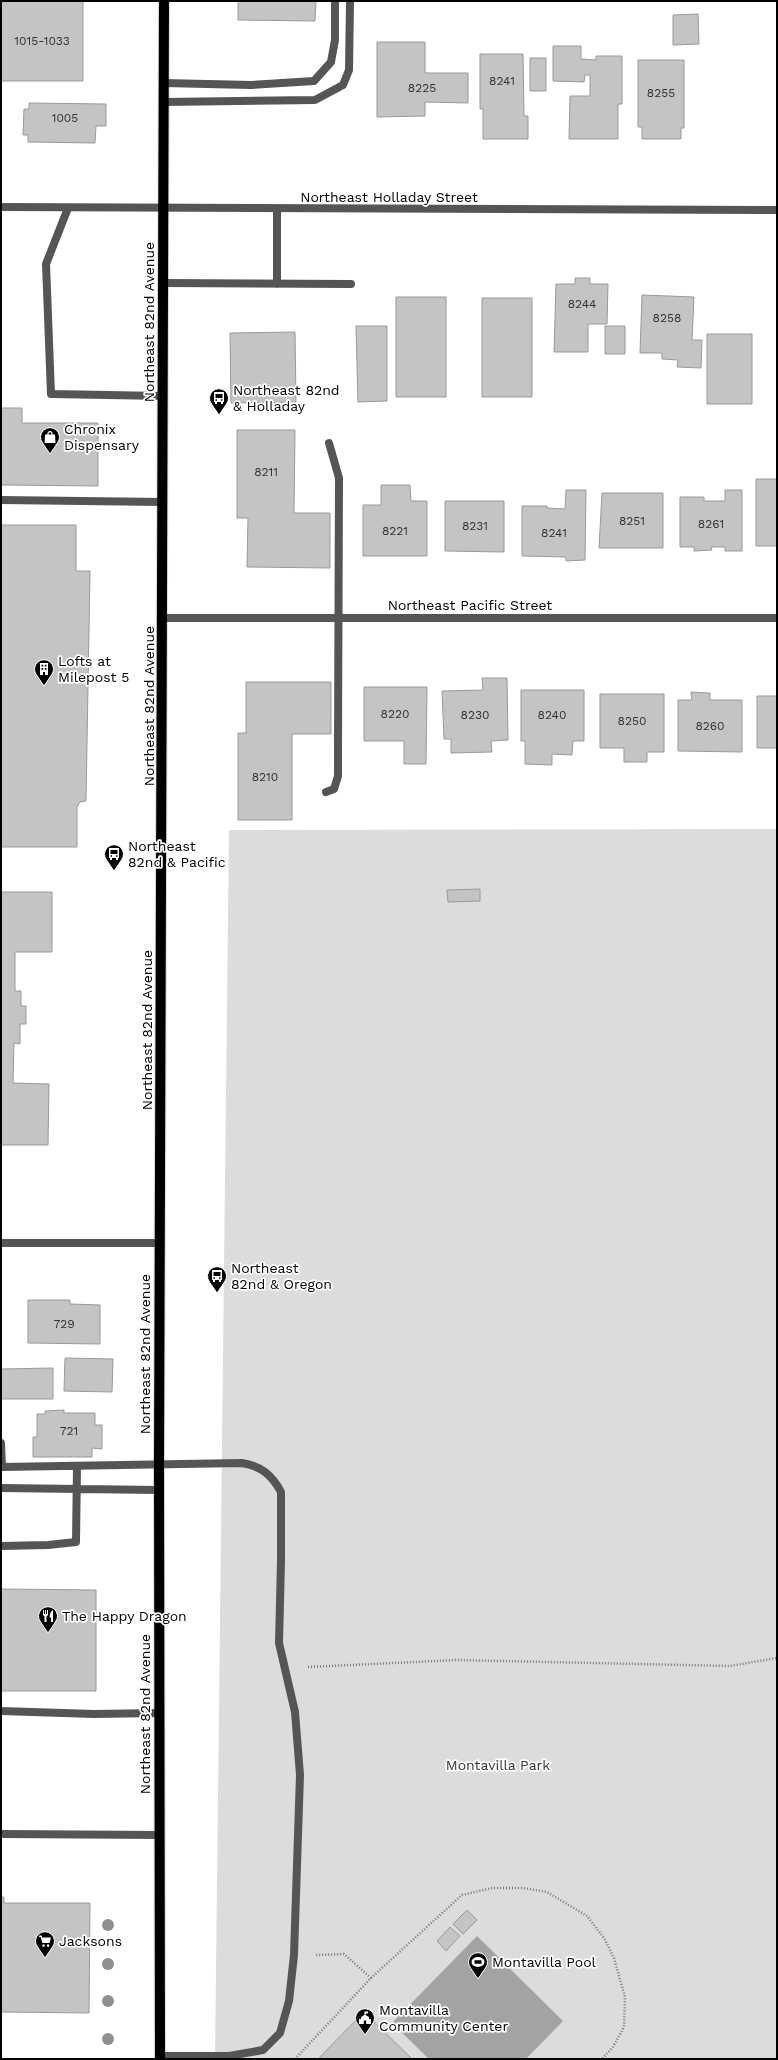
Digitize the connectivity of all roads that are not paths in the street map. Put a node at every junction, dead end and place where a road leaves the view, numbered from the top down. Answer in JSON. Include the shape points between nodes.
{"nodes":[{"id":1,"x":164,"y":1,"type":"edge"},
{"id":2,"x":336,"y":1,"type":"edge"},
{"id":3,"x":350,"y":1,"type":"edge"},
{"id":4,"x":164,"y":83,"type":"junction"},
{"id":5,"x":164,"y":102,"type":"junction"},
{"id":6,"x":1,"y":207,"type":"edge"},
{"id":7,"x":68,"y":208,"type":"junction"},
{"id":8,"x":163,"y":209,"type":"junction"},
{"id":9,"x":277,"y":209,"type":"junction"},
{"id":10,"x":777,"y":210,"type":"edge"},
{"id":11,"x":163,"y":283,"type":"junction"},
{"id":12,"x":277,"y":284,"type":"junction"},
{"id":13,"x":351,"y":284,"type":"dead end"},
{"id":14,"x":163,"y":396,"type":"junction"},
{"id":15,"x":329,"y":443,"type":"dead end"},
{"id":16,"x":1,"y":500,"type":"edge"},
{"id":17,"x":163,"y":502,"type":"junction"},
{"id":18,"x":163,"y":618,"type":"junction"},
{"id":19,"x":339,"y":618,"type":"junction"},
{"id":20,"x":777,"y":618,"type":"edge"},
{"id":21,"x":326,"y":792,"type":"dead end"},
{"id":22,"x":1,"y":1243,"type":"edge"},
{"id":23,"x":160,"y":1243,"type":"junction"},
{"id":24,"x":1,"y":1443,"type":"edge"},
{"id":25,"x":159,"y":1465,"type":"junction"},
{"id":26,"x":77,"y":1466,"type":"junction"},
{"id":27,"x":1,"y":1488,"type":"edge"},
{"id":28,"x":77,"y":1488,"type":"junction"},
{"id":29,"x":159,"y":1490,"type":"junction"},
{"id":30,"x":1,"y":1546,"type":"edge"},
{"id":31,"x":1,"y":1711,"type":"edge"},
{"id":32,"x":159,"y":1713,"type":"junction"},
{"id":33,"x":1,"y":1834,"type":"edge"},
{"id":34,"x":159,"y":1836,"type":"junction"},
{"id":35,"x":160,"y":2058,"type":"edge"}],
"edges":[{"from":1,"to":4,"type":"main road","name":"Northeast 82nd Avenue"},
{"from":2,"to":4,"type":"street","via":[[335,40],[331,62],[314,81],[251,85]]},
{"from":3,"to":5,"type":"street","via":[[349,70],[343,85],[314,100]]},
{"from":4,"to":5,"type":"main road","name":"Northeast 82nd Avenue"},
{"from":5,"to":8,"type":"main road","name":"Northeast 82nd Avenue"},
{"from":6,"to":7,"type":"street","name":"Northeast Holladay Street"},
{"from":7,"to":8,"type":"street","name":"Northeast Holladay Street"},
{"from":7,"to":14,"type":"street","via":[[46,264],[51,394]]},
{"from":8,"to":9,"type":"street","name":"Northeast Holladay Street"},
{"from":8,"to":11,"type":"main road","name":"Northeast 82nd Avenue"},
{"from":9,"to":10,"type":"street","name":"Northeast Holladay Street"},
{"from":9,"to":12,"type":"street"},
{"from":11,"to":12,"type":"street"},
{"from":11,"to":14,"type":"main road","name":"Northeast 82nd Avenue"},
{"from":12,"to":13,"type":"street"},
{"from":14,"to":17,"type":"main road","name":"Northeast 82nd Avenue"},
{"from":15,"to":19,"type":"street","via":[[339,478]]},
{"from":16,"to":17,"type":"street"},
{"from":17,"to":18,"type":"main road","name":"Northeast 82nd Avenue"},
{"from":18,"to":19,"type":"street","name":"Northeast Pacific Street"},
{"from":18,"to":23,"type":"main road","name":"Northeast 82nd Avenue"},
{"from":19,"to":20,"type":"street","name":"Northeast Pacific Street"},
{"from":19,"to":21,"type":"street","via":[[338,776],[334,789]]},
{"from":22,"to":23,"type":"street"},
{"from":23,"to":25,"type":"main road","name":"Northeast 82nd Avenue"},
{"from":24,"to":26,"type":"street","via":[[2,1467]]},
{"from":25,"to":26,"type":"street"},
{"from":25,"to":29,"type":"main road","name":"Northeast 82nd Avenue"},
{"from":25,"to":35,"type":"street","via":[[248,1464],[263,1469],[277,1484],[282,1500],[279,1643],[295,1712],[300,1775],[294,1955],[289,2001],[280,2033],[262,2050],[229,2056]]},
{"from":26,"to":28,"type":"street"},
{"from":27,"to":28,"type":"street"},
{"from":28,"to":29,"type":"street"},
{"from":28,"to":30,"type":"street","via":[[76,1542]]},
{"from":29,"to":32,"type":"main road","name":"Northeast 82nd Avenue"},
{"from":31,"to":32,"type":"street"},
{"from":32,"to":34,"type":"main road","name":"Northeast 82nd Avenue"},
{"from":33,"to":34,"type":"street"},
{"from":34,"to":35,"type":"main road","name":"Northeast 82nd Avenue"}]}
